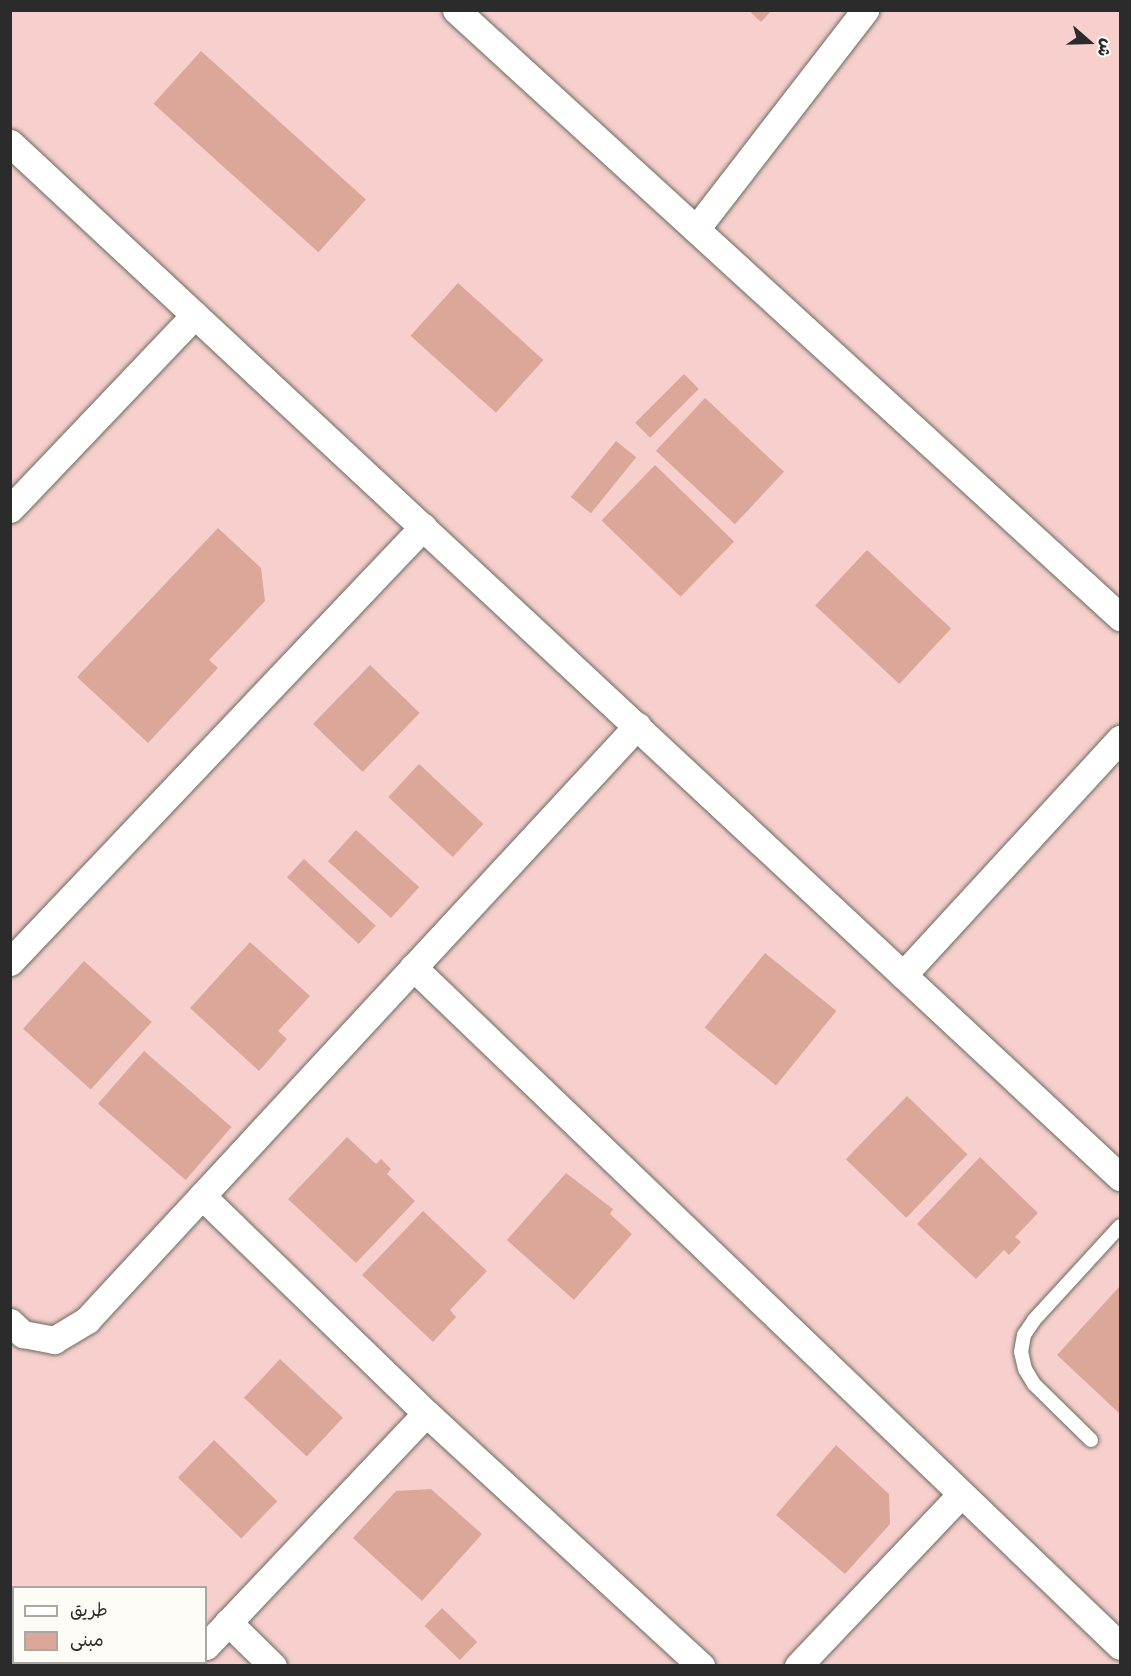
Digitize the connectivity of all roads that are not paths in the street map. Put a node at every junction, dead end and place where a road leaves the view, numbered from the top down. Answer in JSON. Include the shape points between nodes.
{"nodes":[{"id":1,"x":456,"y":10,"type":"edge"},
{"id":2,"x":865,"y":10,"type":"edge"},
{"id":3,"x":10,"y":143,"type":"edge"},
{"id":4,"x":696,"y":229,"type":"junction"},
{"id":5,"x":195,"y":315,"type":"junction"},
{"id":6,"x":10,"y":508,"type":"edge"},
{"id":7,"x":423,"y":527,"type":"junction"},
{"id":8,"x":1120,"y":617,"type":"edge"},
{"id":9,"x":637,"y":726,"type":"junction"},
{"id":10,"x":1120,"y":739,"type":"edge"},
{"id":11,"x":10,"y":962,"type":"edge"},
{"id":12,"x":413,"y":967,"type":"junction"},
{"id":13,"x":903,"y":975,"type":"junction"},
{"id":14,"x":1120,"y":1177,"type":"edge"},
{"id":15,"x":202,"y":1196,"type":"junction"},
{"id":16,"x":1120,"y":1226,"type":"edge"},
{"id":17,"x":10,"y":1322,"type":"edge"},
{"id":18,"x":426,"y":1413,"type":"junction"},
{"id":19,"x":1091,"y":1440,"type":"dead end"},
{"id":20,"x":961,"y":1494,"type":"junction"},
{"id":21,"x":228,"y":1622,"type":"junction"},
{"id":22,"x":207,"y":1646,"type":"edge"},
{"id":23,"x":1120,"y":1646,"type":"edge"},
{"id":24,"x":273,"y":1665,"type":"edge"},
{"id":25,"x":701,"y":1665,"type":"edge"},
{"id":26,"x":798,"y":1665,"type":"edge"}],
"edges":[{"from":1,"to":4,"type":"street"},
{"from":2,"to":4,"type":"street"},
{"from":3,"to":5,"type":"street"},
{"from":4,"to":8,"type":"street"},
{"from":5,"to":6,"type":"street"},
{"from":5,"to":7,"type":"street"},
{"from":7,"to":9,"type":"street"},
{"from":7,"to":11,"type":"street"},
{"from":9,"to":12,"type":"street"},
{"from":9,"to":13,"type":"street"},
{"from":10,"to":13,"type":"street"},
{"from":12,"to":15,"type":"street"},
{"from":12,"to":20,"type":"street"},
{"from":13,"to":14,"type":"street"},
{"from":15,"to":17,"type":"street","via":[[87,1320],[54,1340],[23,1334]]},
{"from":15,"to":18,"type":"street"},
{"from":16,"to":19,"type":"lane","via":[[1034,1320],[1024,1335],[1021,1352],[1034,1384]]},
{"from":18,"to":21,"type":"street"},
{"from":18,"to":25,"type":"street"},
{"from":20,"to":23,"type":"street"},
{"from":20,"to":26,"type":"street"},
{"from":21,"to":22,"type":"street"},
{"from":21,"to":24,"type":"street"}]}
